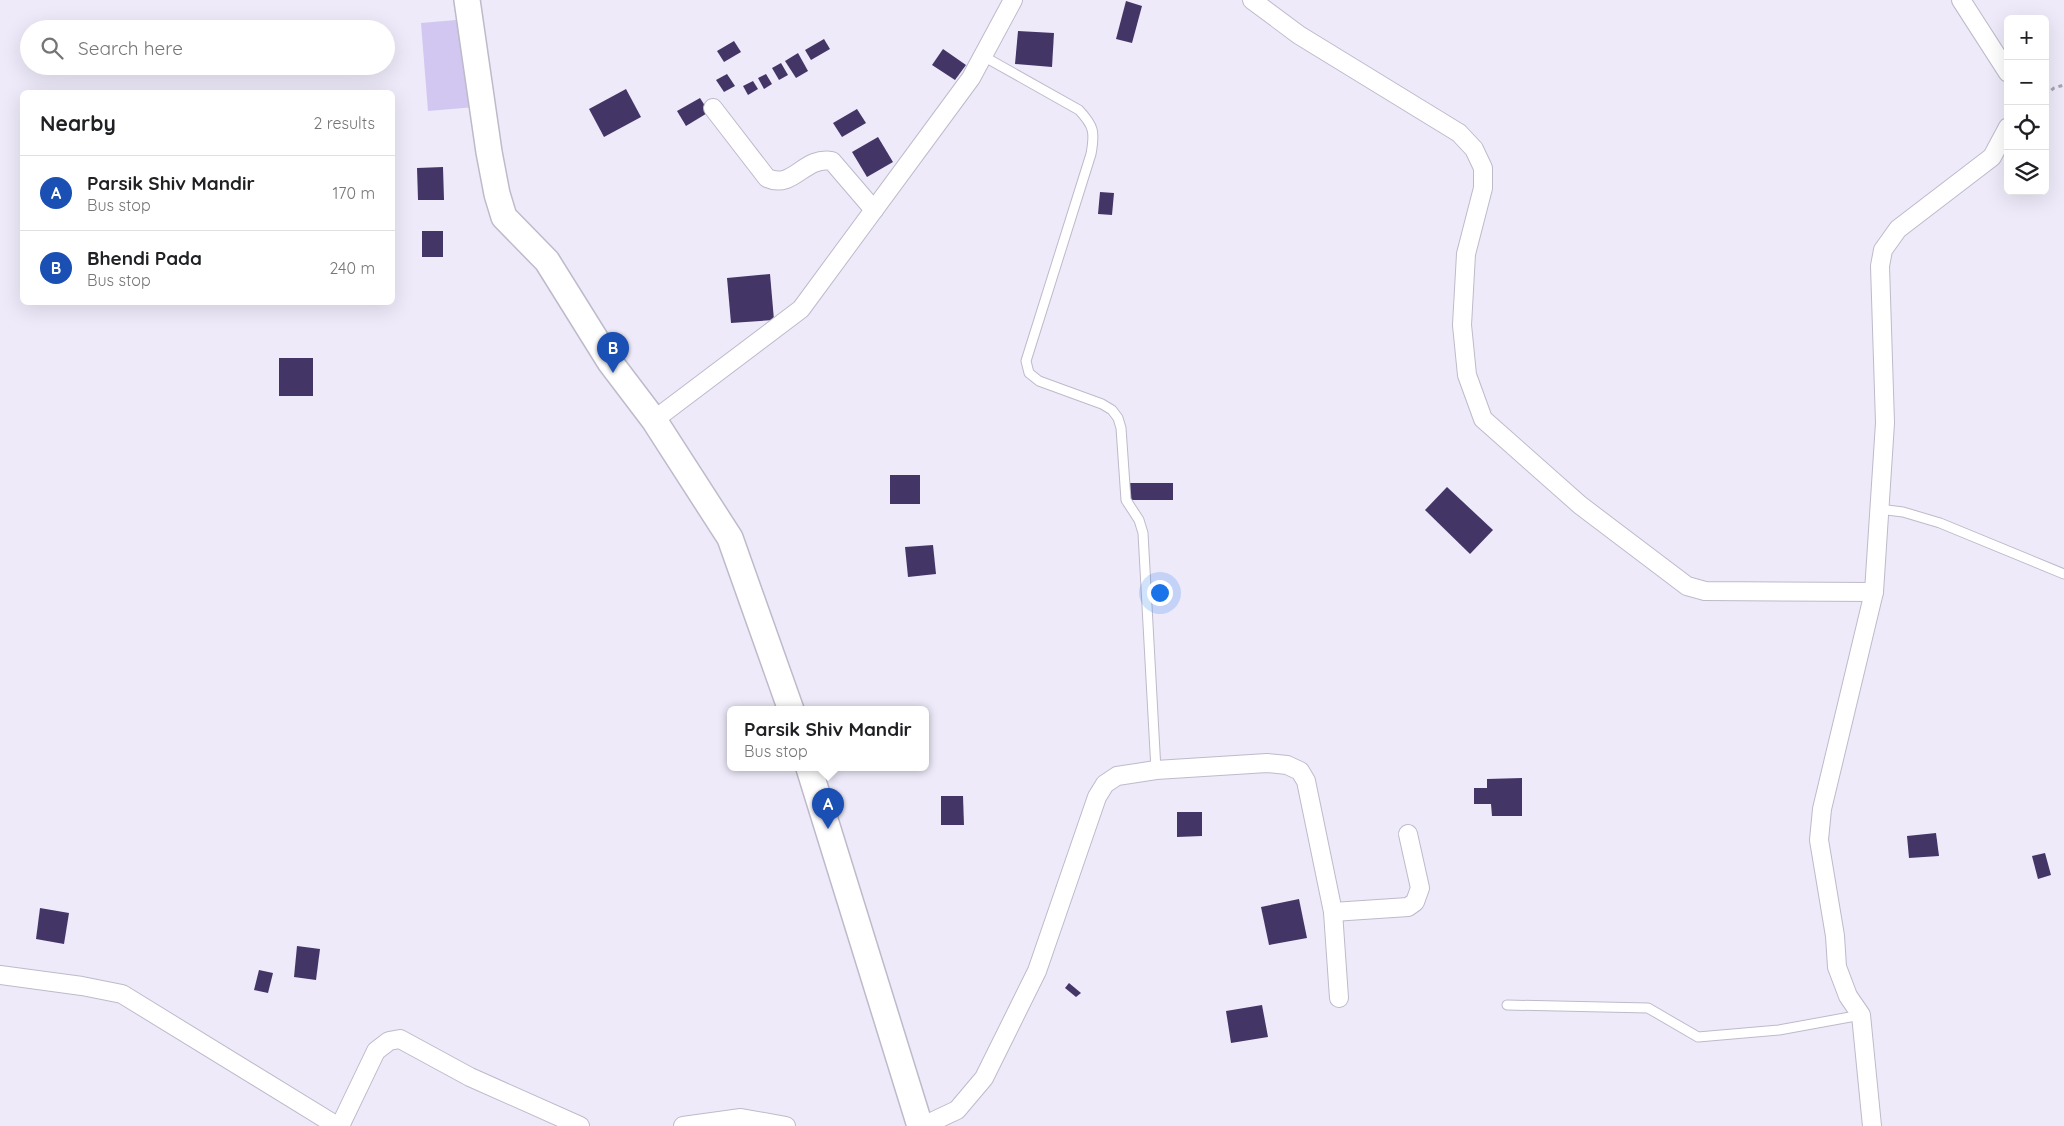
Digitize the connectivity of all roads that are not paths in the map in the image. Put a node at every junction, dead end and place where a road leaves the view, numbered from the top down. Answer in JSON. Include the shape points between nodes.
{"nodes":[{"id":1,"x":467,"y":0,"type":"edge"},
{"id":2,"x":1014,"y":0,"type":"edge"},
{"id":3,"x":1252,"y":0,"type":"edge"},
{"id":4,"x":1961,"y":0,"type":"edge"},
{"id":5,"x":983,"y":56,"type":"junction"},
{"id":6,"x":2004,"y":68,"type":"edge"},
{"id":7,"x":713,"y":108,"type":"dead end"},
{"id":8,"x":2004,"y":134,"type":"edge"},
{"id":9,"x":874,"y":210,"type":"junction"},
{"id":10,"x":654,"y":420,"type":"junction"},
{"id":11,"x":1879,"y":509,"type":"junction"},
{"id":12,"x":2064,"y":574,"type":"edge"},
{"id":13,"x":1874,"y":592,"type":"junction"},
{"id":14,"x":790,"y":706,"type":"edge"},
{"id":15,"x":1156,"y":770,"type":"junction"},
{"id":16,"x":810,"y":771,"type":"edge"},
{"id":17,"x":1408,"y":834,"type":"dead end"},
{"id":18,"x":1333,"y":912,"type":"junction"},
{"id":19,"x":0,"y":975,"type":"edge"},
{"id":20,"x":1339,"y":998,"type":"dead end"},
{"id":21,"x":1507,"y":1005,"type":"dead end"},
{"id":22,"x":1862,"y":1016,"type":"junction"},
{"id":23,"x":339,"y":1126,"type":"edge"},
{"id":24,"x":580,"y":1126,"type":"edge"},
{"id":25,"x":683,"y":1126,"type":"edge"},
{"id":26,"x":786,"y":1126,"type":"edge"},
{"id":27,"x":922,"y":1126,"type":"edge"},
{"id":28,"x":1872,"y":1126,"type":"edge"}],
"edges":[{"from":1,"to":10,"type":"street","via":[[488,152],[504,216],[548,261],[610,362]]},
{"from":2,"to":5,"type":"street"},
{"from":3,"to":13,"type":"street","via":[[1299,35],[1459,133],[1474,149],[1483,168],[1483,188],[1466,254],[1462,325],[1467,375],[1483,419],[1580,505],[1688,586],[1705,591]]},
{"from":4,"to":6,"type":"street"},
{"from":5,"to":9,"type":"street","via":[[971,78]]},
{"from":5,"to":15,"type":"lane","via":[[1078,110],[1091,123],[1094,138],[1091,154],[1026,361],[1029,373],[1039,381],[1102,404],[1118,418],[1126,500],[1143,533]]},
{"from":7,"to":9,"type":"street","via":[[767,178],[780,181],[814,161],[832,161]]},
{"from":8,"to":11,"type":"street","via":[[1992,157],[1898,229],[1883,250],[1880,266],[1885,423]]},
{"from":9,"to":10,"type":"street","via":[[801,308]]},
{"from":10,"to":14,"type":"street","via":[[730,538]]},
{"from":11,"to":12,"type":"lane","via":[[1940,523]]},
{"from":11,"to":13,"type":"street"},
{"from":13,"to":22,"type":"street","via":[[1822,809],[1819,840],[1837,967],[1848,996]]},
{"from":15,"to":18,"type":"street","via":[[1267,763],[1287,765],[1300,771],[1306,781]]},
{"from":15,"to":27,"type":"street","via":[[1117,776],[1097,797],[1038,971],[984,1078],[956,1110]]},
{"from":16,"to":27,"type":"street"},
{"from":17,"to":18,"type":"street","via":[[1420,888],[1415,902],[1408,907]]},
{"from":18,"to":20,"type":"street"},
{"from":19,"to":23,"type":"street","via":[[122,994]]},
{"from":21,"to":22,"type":"lane","via":[[1648,1008],[1698,1037],[1779,1030]]},
{"from":22,"to":28,"type":"street"},
{"from":23,"to":24,"type":"street","via":[[376,1051],[389,1041],[400,1039],[470,1077]]},
{"from":25,"to":26,"type":"street","via":[[741,1118]]}]}
